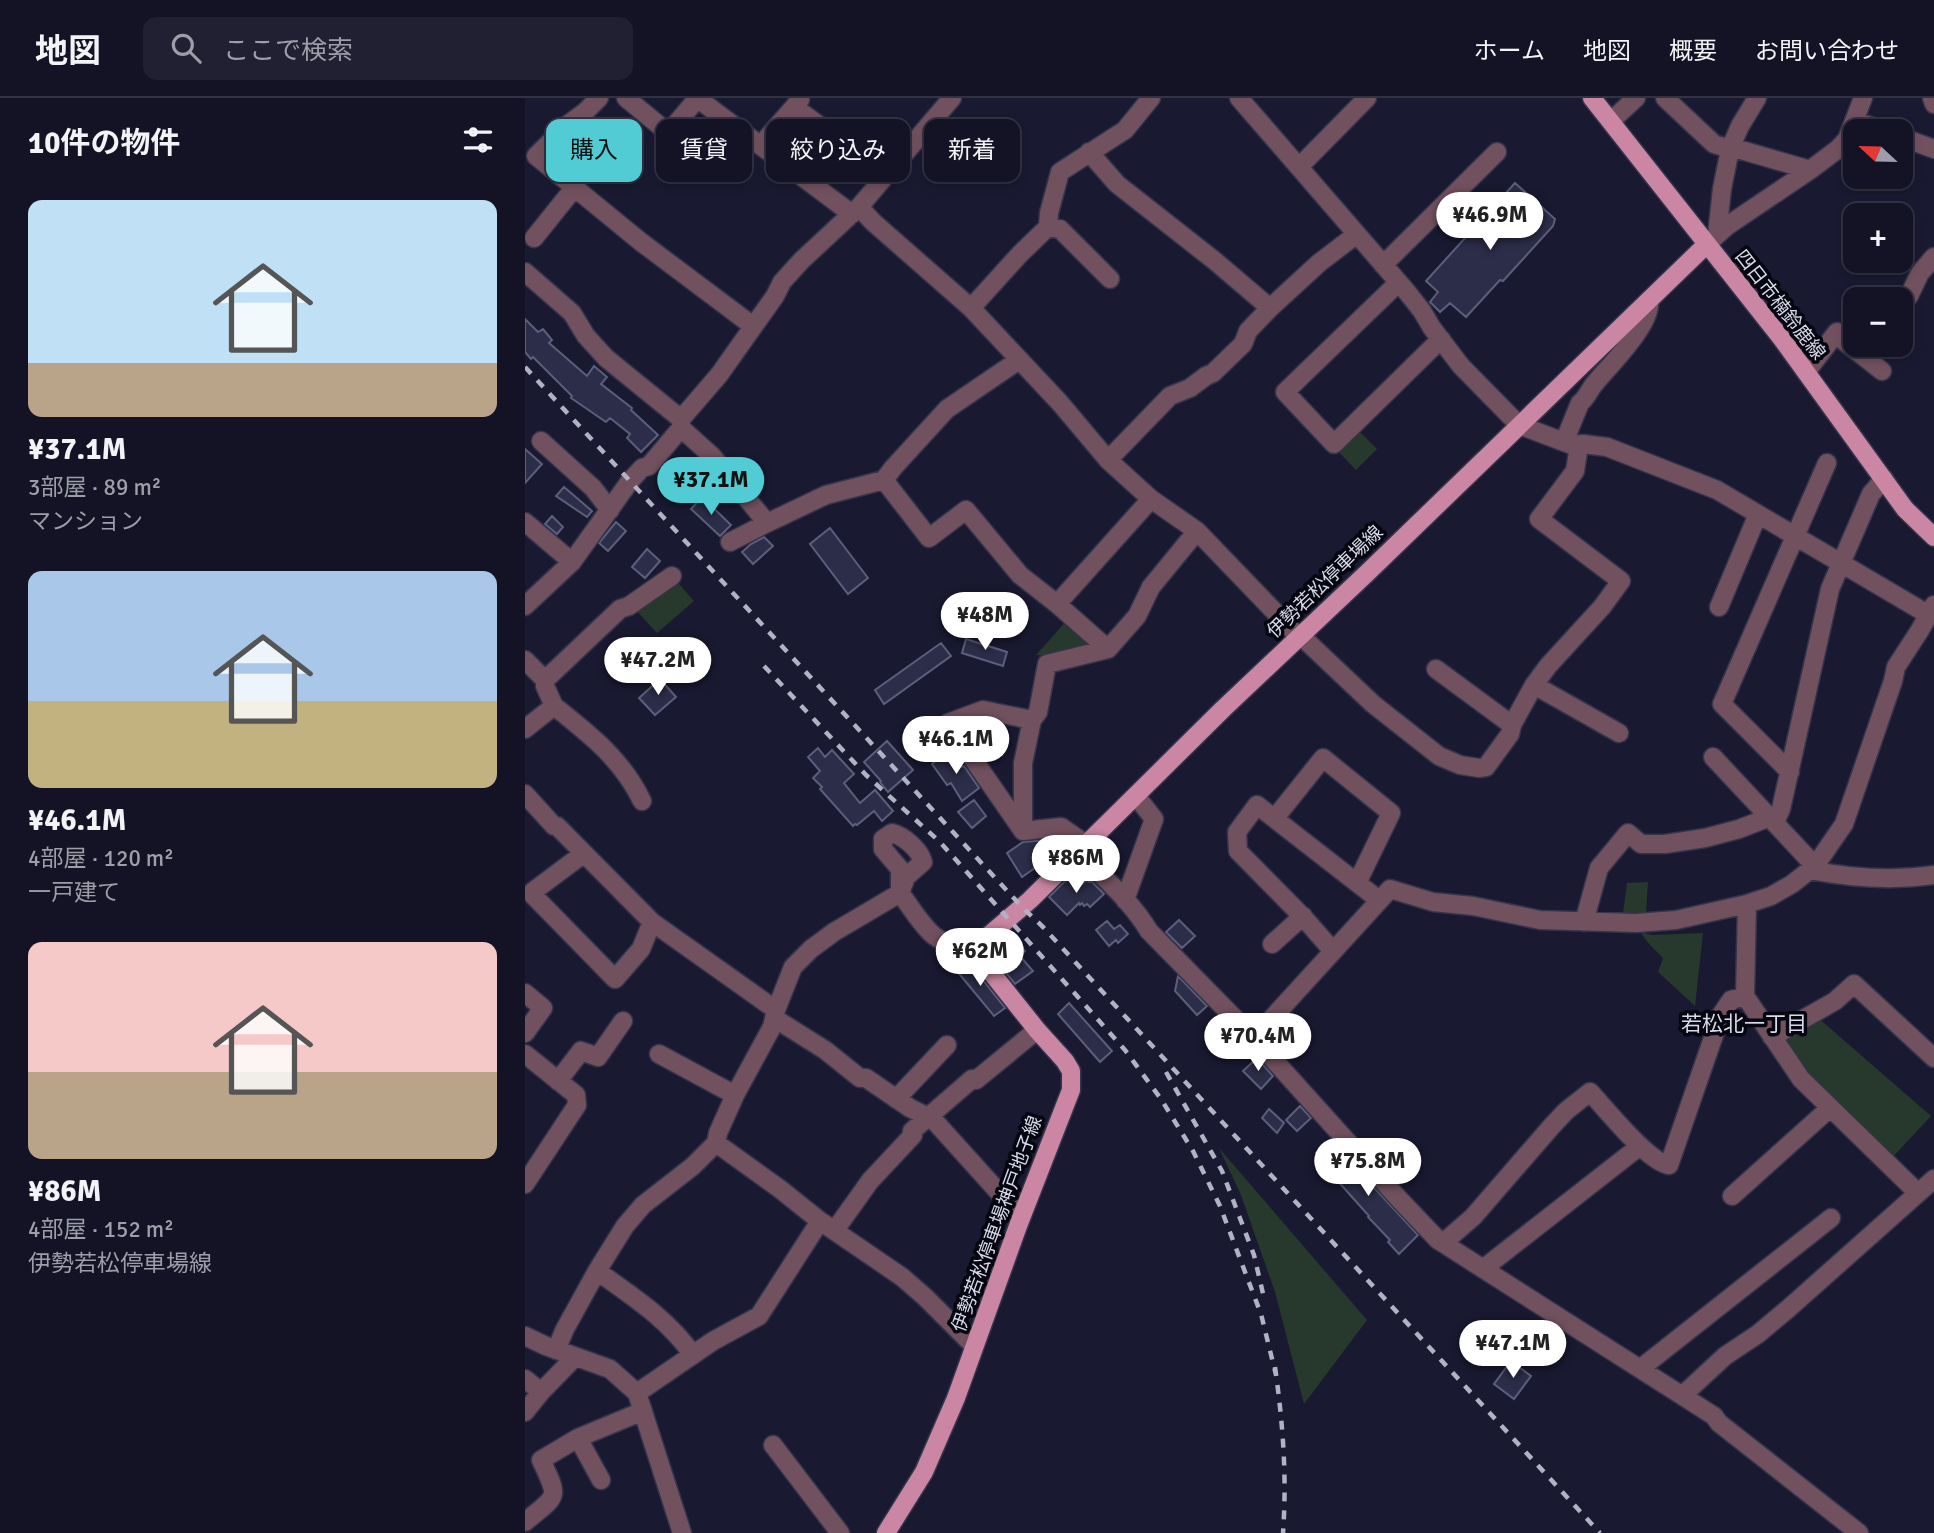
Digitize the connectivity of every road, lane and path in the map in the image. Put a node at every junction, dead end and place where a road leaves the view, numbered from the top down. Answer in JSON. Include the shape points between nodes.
{"nodes":[{"id":1,"x":599,"y":98,"type":"edge"},
{"id":2,"x":626,"y":98,"type":"edge"},
{"id":3,"x":698,"y":98,"type":"edge"},
{"id":4,"x":952,"y":98,"type":"edge"},
{"id":5,"x":1151,"y":98,"type":"edge"},
{"id":6,"x":1240,"y":98,"type":"edge"},
{"id":7,"x":1367,"y":98,"type":"edge"},
{"id":8,"x":1593,"y":98,"type":"edge"},
{"id":9,"x":1636,"y":98,"type":"edge"},
{"id":10,"x":1665,"y":98,"type":"edge"},
{"id":11,"x":1756,"y":98,"type":"edge"},
{"id":12,"x":1863,"y":98,"type":"edge"},
{"id":13,"x":1932,"y":98,"type":"edge"},
{"id":14,"x":798,"y":102,"type":"edge"},
{"id":15,"x":1934,"y":104,"type":"edge"},
{"id":16,"x":680,"y":119,"type":"edge"},
{"id":17,"x":819,"y":119,"type":"edge"},
{"id":18,"x":1856,"y":119,"type":"edge"},
{"id":19,"x":1611,"y":121,"type":"junction"},
{"id":20,"x":656,"y":123,"type":"edge"},
{"id":21,"x":1913,"y":141,"type":"edge"},
{"id":22,"x":1843,"y":143,"type":"edge"},
{"id":23,"x":761,"y":145,"type":"junction"},
{"id":24,"x":910,"y":148,"type":"edge"},
{"id":25,"x":1730,"y":148,"type":"junction"},
{"id":26,"x":1934,"y":149,"type":"edge"},
{"id":27,"x":1089,"y":152,"type":"junction"},
{"id":28,"x":1497,"y":152,"type":"dead end"},
{"id":29,"x":531,"y":162,"type":"edge"},
{"id":30,"x":1300,"y":166,"type":"junction"},
{"id":31,"x":1810,"y":170,"type":"junction"},
{"id":32,"x":881,"y":182,"type":"edge"},
{"id":33,"x":575,"y":187,"type":"junction"},
{"id":34,"x":855,"y":210,"type":"junction"},
{"id":35,"x":1048,"y":227,"type":"junction"},
{"id":36,"x":1357,"y":234,"type":"junction"},
{"id":37,"x":534,"y":238,"type":"dead end"},
{"id":38,"x":1712,"y":239,"type":"junction"},
{"id":39,"x":1934,"y":257,"type":"edge"},
{"id":40,"x":1383,"y":265,"type":"junction"},
{"id":41,"x":525,"y":272,"type":"edge"},
{"id":42,"x":1110,"y":279,"type":"dead end"},
{"id":43,"x":1398,"y":283,"type":"junction"},
{"id":44,"x":1913,"y":288,"type":"edge"},
{"id":45,"x":1649,"y":300,"type":"junction"},
{"id":46,"x":971,"y":308,"type":"junction"},
{"id":47,"x":1270,"y":309,"type":"junction"},
{"id":48,"x":754,"y":326,"type":"junction"},
{"id":49,"x":1843,"y":330,"type":"edge"},
{"id":50,"x":1441,"y":339,"type":"junction"},
{"id":51,"x":1864,"y":357,"type":"edge"},
{"id":52,"x":1019,"y":360,"type":"junction"},
{"id":53,"x":1882,"y":371,"type":"dead end"},
{"id":54,"x":1806,"y":372,"type":"junction"},
{"id":55,"x":681,"y":424,"type":"junction"},
{"id":56,"x":1519,"y":425,"type":"junction"},
{"id":57,"x":541,"y":441,"type":"dead end"},
{"id":58,"x":1571,"y":443,"type":"junction"},
{"id":59,"x":1108,"y":460,"type":"junction"},
{"id":60,"x":1827,"y":463,"type":"dead end"},
{"id":61,"x":1884,"y":479,"type":"junction"},
{"id":62,"x":884,"y":480,"type":"junction"},
{"id":63,"x":1151,"y":499,"type":"junction"},
{"id":64,"x":610,"y":510,"type":"junction"},
{"id":65,"x":1758,"y":514,"type":"junction"},
{"id":66,"x":525,"y":522,"type":"edge"},
{"id":67,"x":768,"y":523,"type":"junction"},
{"id":68,"x":1197,"y":531,"type":"junction"},
{"id":69,"x":1795,"y":536,"type":"junction"},
{"id":70,"x":1934,"y":537,"type":"edge"},
{"id":71,"x":730,"y":542,"type":"dead end"},
{"id":72,"x":572,"y":562,"type":"junction"},
{"id":73,"x":1840,"y":563,"type":"junction"},
{"id":74,"x":671,"y":576,"type":"dead end"},
{"id":75,"x":528,"y":599,"type":"edge"},
{"id":76,"x":1057,"y":604,"type":"junction"},
{"id":77,"x":1719,"y":607,"type":"dead end"},
{"id":78,"x":1931,"y":610,"type":"edge"},
{"id":79,"x":1300,"y":636,"type":"junction"},
{"id":80,"x":1108,"y":649,"type":"junction"},
{"id":81,"x":525,"y":660,"type":"edge"},
{"id":82,"x":1436,"y":669,"type":"dead end"},
{"id":83,"x":545,"y":680,"type":"junction"},
{"id":84,"x":1534,"y":685,"type":"junction"},
{"id":85,"x":554,"y":706,"type":"junction"},
{"id":86,"x":1032,"y":720,"type":"junction"},
{"id":87,"x":1512,"y":725,"type":"junction"},
{"id":88,"x":525,"y":729,"type":"edge"},
{"id":89,"x":1619,"y":733,"type":"dead end"},
{"id":90,"x":1713,"y":758,"type":"dead end"},
{"id":91,"x":1790,"y":772,"type":"junction"},
{"id":92,"x":525,"y":794,"type":"edge"},
{"id":93,"x":1136,"y":796,"type":"junction"},
{"id":94,"x":642,"y":801,"type":"dead end"},
{"id":95,"x":1275,"y":818,"type":"junction"},
{"id":96,"x":1772,"y":820,"type":"junction"},
{"id":97,"x":1023,"y":831,"type":"junction"},
{"id":98,"x":1082,"y":848,"type":"junction"},
{"id":99,"x":583,"y":854,"type":"junction"},
{"id":100,"x":1813,"y":868,"type":"junction"},
{"id":101,"x":1934,"y":875,"type":"edge"},
{"id":102,"x":1357,"y":883,"type":"junction"},
{"id":103,"x":528,"y":891,"type":"edge"},
{"id":104,"x":1125,"y":900,"type":"junction"},
{"id":105,"x":1379,"y":900,"type":"junction"},
{"id":106,"x":1747,"y":904,"type":"junction"},
{"id":107,"x":1303,"y":916,"type":"junction"},
{"id":108,"x":653,"y":922,"type":"junction"},
{"id":109,"x":1584,"y":922,"type":"junction"},
{"id":110,"x":1272,"y":944,"type":"dead end"},
{"id":111,"x":971,"y":947,"type":"junction"},
{"id":112,"x":1333,"y":951,"type":"junction"},
{"id":113,"x":525,"y":993,"type":"edge"},
{"id":114,"x":1745,"y":996,"type":"junction"},
{"id":115,"x":775,"y":1014,"type":"junction"},
{"id":116,"x":623,"y":1021,"type":"dead end"},
{"id":117,"x":1037,"y":1030,"type":"junction"},
{"id":118,"x":525,"y":1033,"type":"edge"},
{"id":119,"x":1772,"y":1037,"type":"junction"},
{"id":120,"x":1254,"y":1038,"type":"junction"},
{"id":121,"x":947,"y":1045,"type":"dead end"},
{"id":122,"x":525,"y":1054,"type":"edge"},
{"id":123,"x":659,"y":1054,"type":"dead end"},
{"id":124,"x":1934,"y":1058,"type":"edge"},
{"id":125,"x":558,"y":1081,"type":"junction"},
{"id":126,"x":735,"y":1095,"type":"junction"},
{"id":127,"x":896,"y":1099,"type":"junction"},
{"id":128,"x":1830,"y":1108,"type":"junction"},
{"id":129,"x":929,"y":1116,"type":"junction"},
{"id":130,"x":716,"y":1143,"type":"junction"},
{"id":131,"x":1640,"y":1146,"type":"junction"},
{"id":132,"x":1934,"y":1179,"type":"edge"},
{"id":133,"x":525,"y":1184,"type":"edge"},
{"id":134,"x":1918,"y":1193,"type":"junction"},
{"id":135,"x":1732,"y":1196,"type":"dead end"},
{"id":136,"x":1021,"y":1217,"type":"junction"},
{"id":137,"x":1831,"y":1218,"type":"dead end"},
{"id":138,"x":827,"y":1226,"type":"junction"},
{"id":139,"x":1443,"y":1243,"type":"junction"},
{"id":140,"x":1483,"y":1268,"type":"junction"},
{"id":141,"x":597,"y":1271,"type":"junction"},
{"id":142,"x":525,"y":1336,"type":"edge"},
{"id":143,"x":974,"y":1346,"type":"junction"},
{"id":144,"x":556,"y":1350,"type":"junction"},
{"id":145,"x":693,"y":1355,"type":"junction"},
{"id":146,"x":575,"y":1357,"type":"junction"},
{"id":147,"x":1641,"y":1368,"type":"junction"},
{"id":148,"x":525,"y":1379,"type":"edge"},
{"id":149,"x":541,"y":1392,"type":"junction"},
{"id":150,"x":637,"y":1393,"type":"junction"},
{"id":151,"x":1683,"y":1395,"type":"junction"},
{"id":152,"x":643,"y":1411,"type":"junction"},
{"id":153,"x":525,"y":1412,"type":"edge"},
{"id":154,"x":578,"y":1438,"type":"junction"},
{"id":155,"x":773,"y":1445,"type":"dead end"},
{"id":156,"x":525,"y":1451,"type":"edge"},
{"id":157,"x":541,"y":1460,"type":"junction"},
{"id":158,"x":601,"y":1480,"type":"dead end"},
{"id":159,"x":525,"y":1522,"type":"edge"},
{"id":160,"x":682,"y":1533,"type":"edge"},
{"id":161,"x":840,"y":1533,"type":"edge"},
{"id":162,"x":887,"y":1533,"type":"edge"},
{"id":163,"x":1859,"y":1533,"type":"edge"}],
"edges":[{"from":1,"to":29,"type":"street"},
{"from":2,"to":20,"type":"street"},
{"from":3,"to":16,"type":"street"},
{"from":3,"to":23,"type":"street"},
{"from":4,"to":24,"type":"street"},
{"from":5,"to":27,"type":"street","via":[[1125,130]]},
{"from":6,"to":30,"type":"street"},
{"from":7,"to":30,"type":"street"},
{"from":8,"to":19,"type":"main road","name":"四日市楠鈴鹿線"},
{"from":9,"to":19,"type":"street"},
{"from":10,"to":25,"type":"street","via":[[1714,144]]},
{"from":11,"to":25,"type":"street"},
{"from":12,"to":18,"type":"street"},
{"from":13,"to":15,"type":"street"},
{"from":14,"to":17,"type":"street"},
{"from":14,"to":23,"type":"street"},
{"from":19,"to":38,"type":"main road","name":"四日市楠鈴鹿線"},
{"from":21,"to":26,"type":"street"},
{"from":22,"to":31,"type":"street"},
{"from":23,"to":34,"type":"street"},
{"from":25,"to":31,"type":"street"},
{"from":25,"to":38,"type":"street"},
{"from":27,"to":35,"type":"street","via":[[1060,172]]},
{"from":27,"to":47,"type":"street","via":[[1117,184]]},
{"from":28,"to":40,"type":"street"},
{"from":29,"to":33,"type":"street"},
{"from":30,"to":36,"type":"street"},
{"from":31,"to":38,"type":"street"},
{"from":32,"to":34,"type":"street"},
{"from":33,"to":37,"type":"street"},
{"from":33,"to":48,"type":"street"},
{"from":34,"to":46,"type":"street"},
{"from":34,"to":48,"type":"street","via":[[795,267]]},
{"from":35,"to":42,"type":"street","via":[[1060,229]]},
{"from":35,"to":46,"type":"street"},
{"from":36,"to":40,"type":"street"},
{"from":36,"to":47,"type":"street"},
{"from":38,"to":45,"type":"main road","name":"伊勢若松停車場線"},
{"from":38,"to":54,"type":"main road","name":"四日市楠鈴鹿線"},
{"from":39,"to":44,"type":"street"},
{"from":40,"to":43,"type":"street"},
{"from":41,"to":55,"type":"street","via":[[572,313],[606,358]]},
{"from":43,"to":50,"type":"street"},
{"from":43,"to":50,"type":"street","via":[[1285,393],[1334,444]]},
{"from":45,"to":56,"type":"main road","name":"伊勢若松停車場線"},
{"from":45,"to":58,"type":"street","via":[[1641,326],[1580,403]]},
{"from":46,"to":52,"type":"street"},
{"from":47,"to":59,"type":"street","via":[[1213,373],[1170,396]]},
{"from":48,"to":55,"type":"street"},
{"from":49,"to":54,"type":"street"},
{"from":50,"to":56,"type":"street"},
{"from":51,"to":53,"type":"street"},
{"from":52,"to":59,"type":"street"},
{"from":52,"to":62,"type":"street","via":[[947,409]]},
{"from":54,"to":61,"type":"main road","name":"四日市楠鈴鹿線"},
{"from":55,"to":64,"type":"street"},
{"from":55,"to":67,"type":"street"},
{"from":56,"to":58,"type":"street"},
{"from":56,"to":79,"type":"main road","name":"伊勢若松停車場線"},
{"from":57,"to":64,"type":"street","via":[[593,488]]},
{"from":58,"to":65,"type":"street","via":[[1624,453],[1717,490]]},
{"from":58,"to":84,"type":"street","via":[[1575,471],[1539,519],[1621,581]]},
{"from":59,"to":63,"type":"street"},
{"from":60,"to":69,"type":"street"},
{"from":61,"to":70,"type":"main road","name":"四日市楠鈴鹿線","via":[[1905,509]]},
{"from":61,"to":73,"type":"street","via":[[1871,494]]},
{"from":62,"to":67,"type":"street","via":[[826,495]]},
{"from":62,"to":76,"type":"street","via":[[929,538],[966,510],[1020,575]]},
{"from":63,"to":68,"type":"street"},
{"from":63,"to":76,"type":"street"},
{"from":64,"to":72,"type":"street"},
{"from":65,"to":69,"type":"street"},
{"from":65,"to":77,"type":"street"},
{"from":66,"to":72,"type":"street"},
{"from":67,"to":71,"type":"street"},
{"from":68,"to":79,"type":"street"},
{"from":68,"to":80,"type":"street"},
{"from":69,"to":73,"type":"street"},
{"from":69,"to":91,"type":"street","via":[[1722,704]]},
{"from":72,"to":75,"type":"street"},
{"from":73,"to":78,"type":"street"},
{"from":73,"to":91,"type":"street","via":[[1830,589]]},
{"from":74,"to":83,"type":"street","via":[[620,609]]},
{"from":76,"to":80,"type":"street"},
{"from":78,"to":100,"type":"street","via":[[1896,667],[1844,824]]},
{"from":79,"to":87,"type":"street","via":[[1439,757],[1486,767]]},
{"from":79,"to":93,"type":"main road","name":"伊勢若松停車場線"},
{"from":80,"to":86,"type":"street","via":[[1047,664],[1038,712]]},
{"from":81,"to":83,"type":"street"},
{"from":82,"to":87,"type":"street"},
{"from":83,"to":85,"type":"street"},
{"from":84,"to":87,"type":"street"},
{"from":84,"to":89,"type":"street"},
{"from":85,"to":88,"type":"street"},
{"from":85,"to":94,"type":"street","via":[[602,744]]},
{"from":86,"to":97,"type":"street","via":[[1023,763]]},
{"from":86,"to":97,"type":"street","via":[[983,710],[948,723]]},
{"from":90,"to":96,"type":"street"},
{"from":91,"to":96,"type":"street","via":[[1781,809]]},
{"from":92,"to":99,"type":"street"},
{"from":93,"to":98,"type":"main road","name":"伊勢若松停車場線"},
{"from":93,"to":104,"type":"street","via":[[1154,819]]},
{"from":95,"to":102,"type":"street"},
{"from":95,"to":102,"type":"street","via":[[1323,758],[1391,813]]},
{"from":95,"to":107,"type":"street","via":[[1257,805],[1237,832],[1238,851]]},
{"from":96,"to":100,"type":"street"},
{"from":96,"to":109,"type":"street","via":[[1665,844],[1641,844],[1628,833],[1599,868]]},
{"from":97,"to":98,"type":"street","via":[[1061,827]]},
{"from":98,"to":104,"type":"street"},
{"from":98,"to":111,"type":"main road","name":"伊勢若松停車場線","via":[[1001,926]]},
{"from":99,"to":103,"type":"street"},
{"from":99,"to":108,"type":"street"},
{"from":100,"to":101,"type":"street","via":[[1853,877]]},
{"from":100,"to":106,"type":"street","via":[[1793,884]]},
{"from":102,"to":105,"type":"street"},
{"from":103,"to":108,"type":"street","via":[[615,979],[641,949]]},
{"from":104,"to":120,"type":"street","via":[[1149,931]]},
{"from":105,"to":109,"type":"street","via":[[1390,889],[1433,902],[1540,920]]},
{"from":105,"to":112,"type":"street"},
{"from":106,"to":109,"type":"street","via":[[1676,920]]},
{"from":106,"to":114,"type":"street"},
{"from":107,"to":110,"type":"street"},
{"from":107,"to":112,"type":"street"},
{"from":108,"to":115,"type":"street"},
{"from":111,"to":115,"type":"street","via":[[947,946],[935,939],[900,893],[811,949],[793,967]]},
{"from":111,"to":117,"type":"main road","name":"伊勢若松停車場神戸地子線"},
{"from":112,"to":120,"type":"street"},
{"from":113,"to":118,"type":"street","via":[[543,1008]]},
{"from":114,"to":119,"type":"street"},
{"from":114,"to":131,"type":"street","via":[[1731,1000],[1721,1015],[1669,1165]]},
{"from":115,"to":126,"type":"street"},
{"from":115,"to":127,"type":"street"},
{"from":116,"to":125,"type":"street","via":[[598,1057],[582,1051]]},
{"from":117,"to":129,"type":"street"},
{"from":117,"to":136,"type":"main road","name":"伊勢若松停車場神戸地子線","via":[[1065,1061],[1072,1081]]},
{"from":119,"to":124,"type":"street","via":[[1835,1001],[1854,984]]},
{"from":119,"to":128,"type":"street","via":[[1801,1079]]},
{"from":120,"to":139,"type":"street"},
{"from":121,"to":127,"type":"street"},
{"from":122,"to":125,"type":"street"},
{"from":123,"to":126,"type":"street"},
{"from":125,"to":133,"type":"street","via":[[576,1095],[577,1105]]},
{"from":126,"to":130,"type":"street"},
{"from":127,"to":129,"type":"street"},
{"from":128,"to":134,"type":"street"},
{"from":128,"to":135,"type":"street"},
{"from":129,"to":136,"type":"street"},
{"from":129,"to":138,"type":"street"},
{"from":130,"to":138,"type":"street"},
{"from":130,"to":141,"type":"street","via":[[643,1205]]},
{"from":131,"to":139,"type":"street","via":[[1590,1092],[1566,1111],[1473,1217]]},
{"from":131,"to":140,"type":"street"},
{"from":132,"to":134,"type":"street"},
{"from":134,"to":151,"type":"street"},
{"from":136,"to":143,"type":"main road","name":"伊勢若松停車場神戸地子線"},
{"from":137,"to":147,"type":"street"},
{"from":138,"to":143,"type":"street","via":[[902,1277]]},
{"from":138,"to":145,"type":"street","via":[[758,1316]]},
{"from":139,"to":140,"type":"street"},
{"from":140,"to":147,"type":"street"},
{"from":141,"to":144,"type":"street"},
{"from":141,"to":145,"type":"street","via":[[649,1308]]},
{"from":142,"to":144,"type":"street"},
{"from":143,"to":162,"type":"main road","name":"伊勢若松停車場神戸地子線","via":[[925,1472]]},
{"from":144,"to":146,"type":"street"},
{"from":145,"to":150,"type":"street"},
{"from":146,"to":149,"type":"street"},
{"from":146,"to":150,"type":"street","via":[[610,1369]]},
{"from":147,"to":151,"type":"street"},
{"from":148,"to":149,"type":"street"},
{"from":149,"to":153,"type":"street"},
{"from":150,"to":152,"type":"street"},
{"from":151,"to":163,"type":"street"},
{"from":152,"to":154,"type":"street"},
{"from":152,"to":160,"type":"street"},
{"from":154,"to":157,"type":"street"},
{"from":154,"to":158,"type":"street"},
{"from":155,"to":161,"type":"street"},
{"from":156,"to":157,"type":"street"},
{"from":157,"to":159,"type":"street","via":[[554,1494]]}]}
